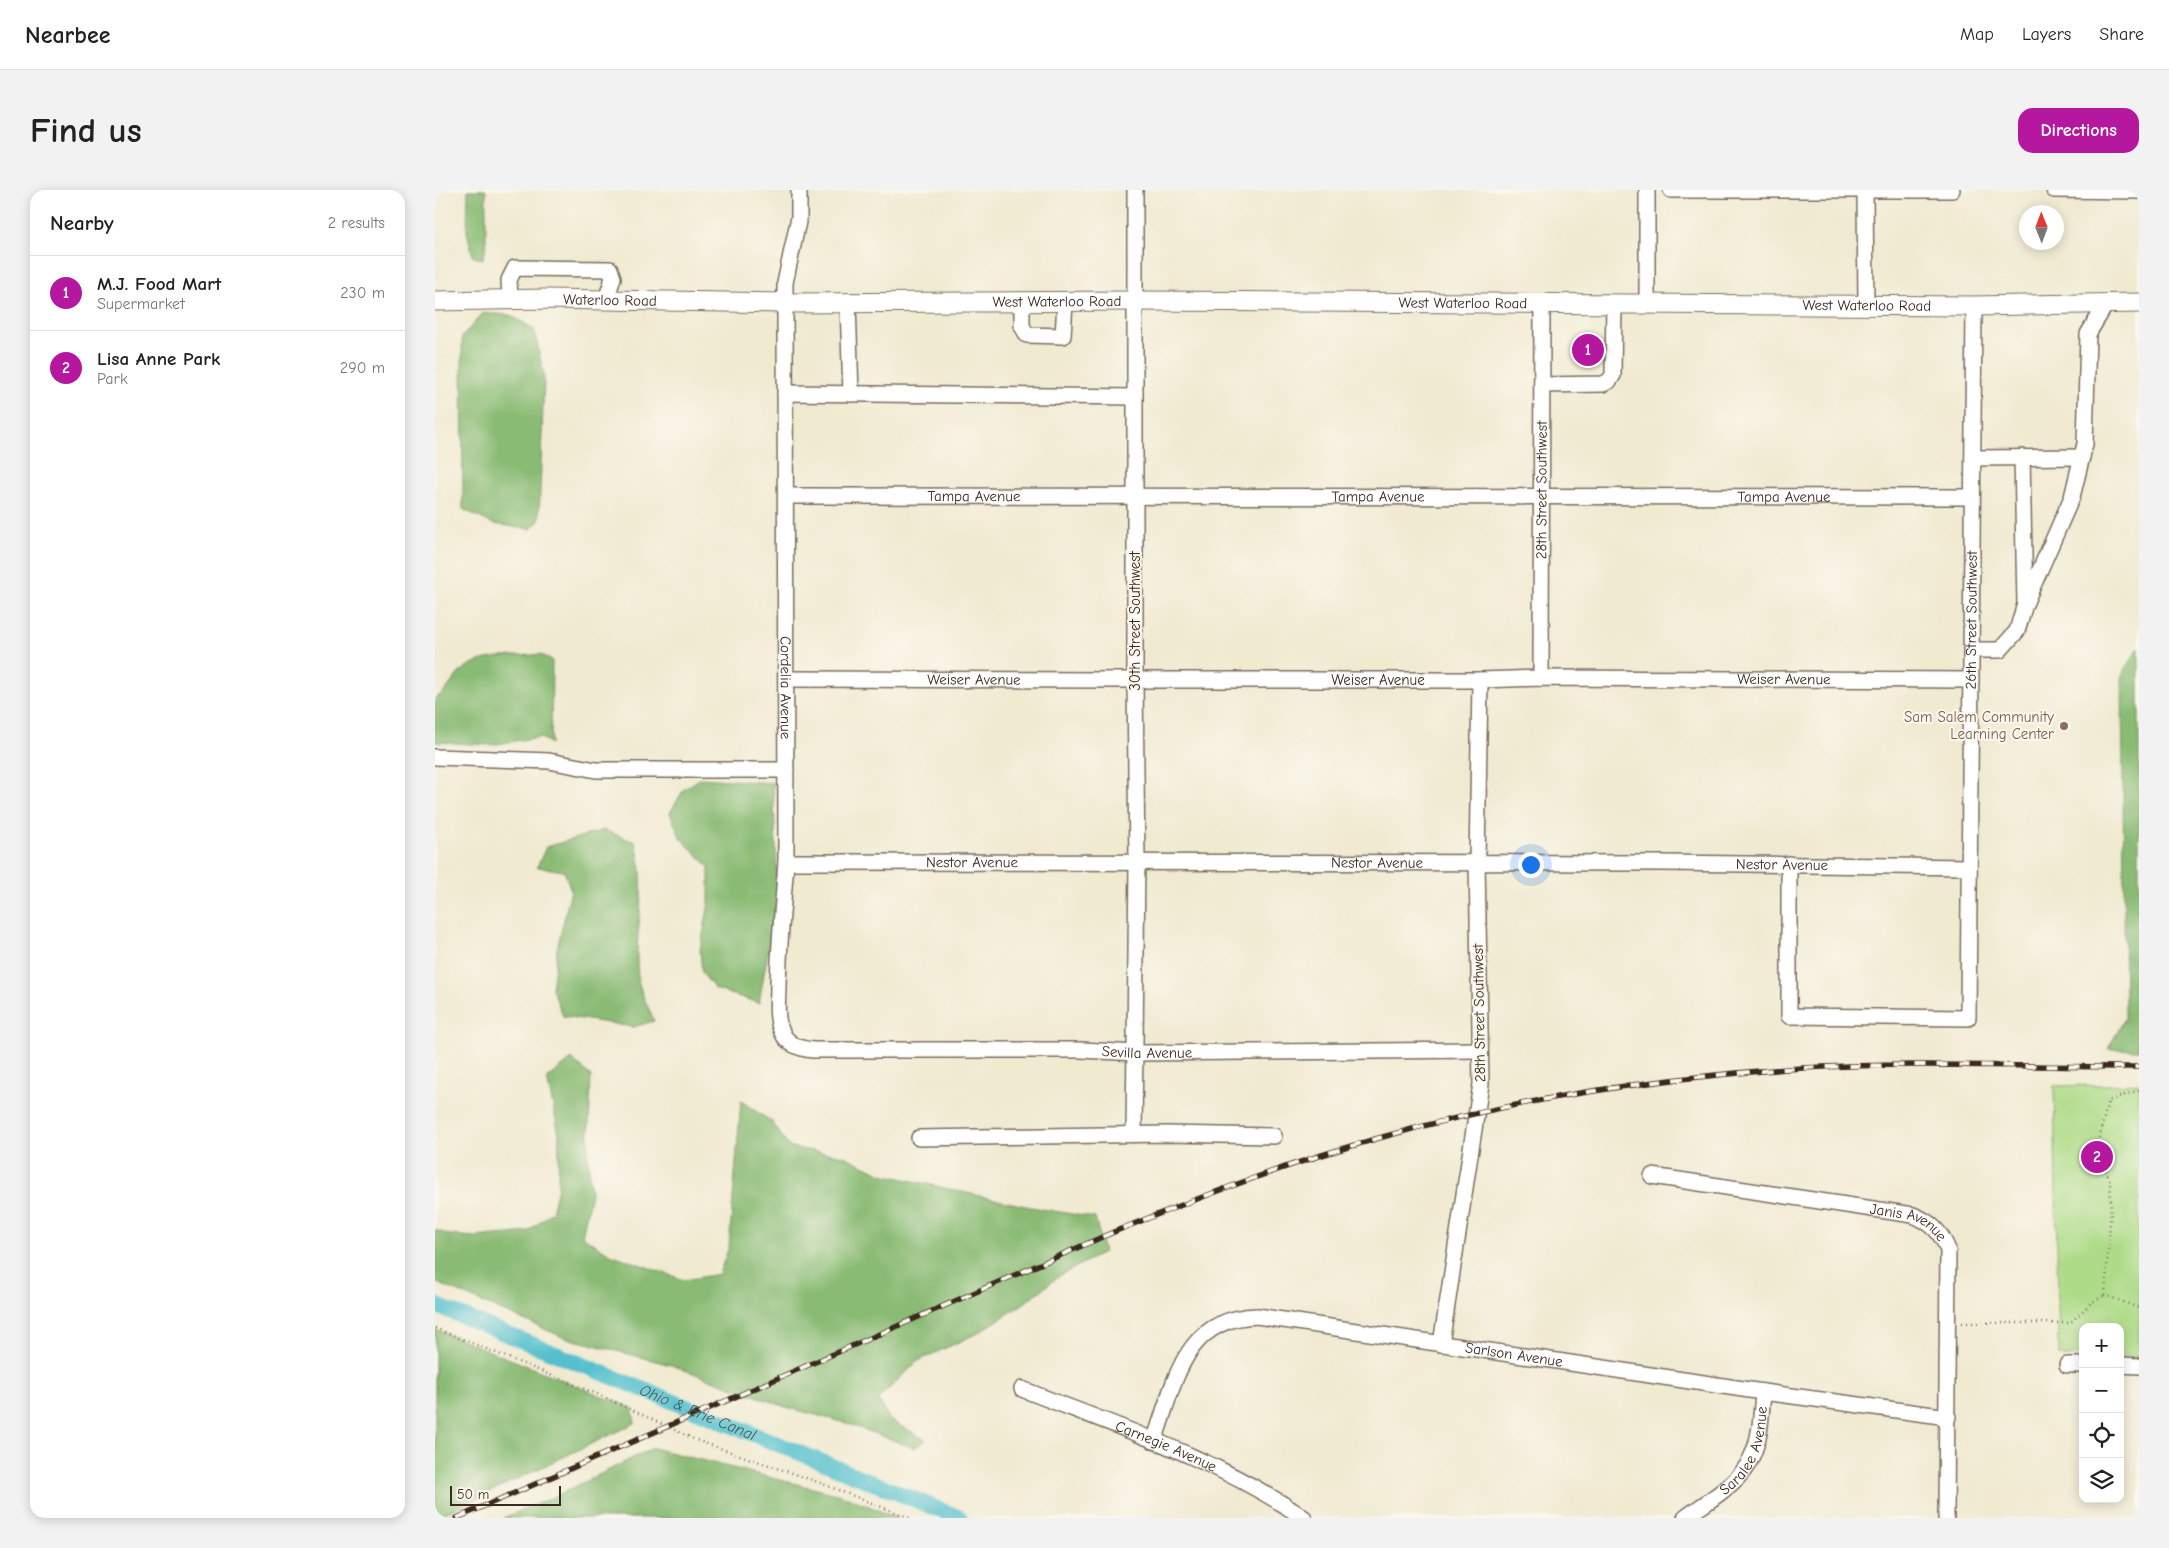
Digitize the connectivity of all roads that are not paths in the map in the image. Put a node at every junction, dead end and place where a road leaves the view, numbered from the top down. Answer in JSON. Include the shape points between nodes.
{"nodes":[{"id":1,"x":799,"y":190,"type":"edge"},
{"id":2,"x":1135,"y":190,"type":"edge"},
{"id":3,"x":1647,"y":190,"type":"edge"},
{"id":4,"x":1671,"y":190,"type":"edge"},
{"id":5,"x":1951,"y":190,"type":"edge"},
{"id":6,"x":2054,"y":190,"type":"edge"},
{"id":7,"x":1865,"y":191,"type":"edge"},
{"id":8,"x":2139,"y":191,"type":"edge"},
{"id":9,"x":510,"y":299,"type":"junction"},
{"id":10,"x":607,"y":300,"type":"junction"},
{"id":11,"x":435,"y":301,"type":"edge"},
{"id":12,"x":1134,"y":301,"type":"junction"},
{"id":13,"x":1021,"y":302,"type":"junction"},
{"id":14,"x":1065,"y":302,"type":"junction"},
{"id":15,"x":785,"y":303,"type":"junction"},
{"id":16,"x":848,"y":303,"type":"junction"},
{"id":17,"x":1614,"y":303,"type":"junction"},
{"id":18,"x":1647,"y":303,"type":"junction"},
{"id":19,"x":2139,"y":303,"type":"edge"},
{"id":20,"x":1542,"y":304,"type":"junction"},
{"id":21,"x":2105,"y":304,"type":"junction"},
{"id":22,"x":1866,"y":305,"type":"junction"},
{"id":23,"x":1974,"y":306,"type":"junction"},
{"id":24,"x":1542,"y":385,"type":"junction"},
{"id":25,"x":785,"y":393,"type":"junction"},
{"id":26,"x":851,"y":394,"type":"junction"},
{"id":27,"x":1134,"y":397,"type":"junction"},
{"id":28,"x":2022,"y":457,"type":"junction"},
{"id":29,"x":2082,"y":457,"type":"junction"},
{"id":30,"x":1973,"y":458,"type":"junction"},
{"id":31,"x":1542,"y":495,"type":"junction"},
{"id":32,"x":786,"y":496,"type":"junction"},
{"id":33,"x":1135,"y":496,"type":"junction"},
{"id":34,"x":1972,"y":497,"type":"junction"},
{"id":35,"x":2025,"y":604,"type":"junction"},
{"id":36,"x":1972,"y":650,"type":"junction"},
{"id":37,"x":1541,"y":678,"type":"junction"},
{"id":38,"x":786,"y":679,"type":"junction"},
{"id":39,"x":1135,"y":680,"type":"junction"},
{"id":40,"x":1480,"y":680,"type":"junction"},
{"id":41,"x":1971,"y":680,"type":"junction"},
{"id":42,"x":435,"y":757,"type":"edge"},
{"id":43,"x":787,"y":770,"type":"junction"},
{"id":44,"x":786,"y":862,"type":"junction"},
{"id":45,"x":1137,"y":862,"type":"junction"},
{"id":46,"x":1477,"y":863,"type":"junction"},
{"id":47,"x":1789,"y":864,"type":"junction"},
{"id":48,"x":1969,"y":868,"type":"junction"},
{"id":49,"x":813,"y":1050,"type":"joint"},
{"id":50,"x":1480,"y":1050,"type":"junction"},
{"id":51,"x":1137,"y":1052,"type":"junction"},
{"id":52,"x":1134,"y":1134,"type":"junction"},
{"id":53,"x":1274,"y":1136,"type":"dead end"},
{"id":54,"x":919,"y":1138,"type":"dead end"},
{"id":55,"x":1652,"y":1176,"type":"dead end"},
{"id":56,"x":1441,"y":1344,"type":"junction"},
{"id":57,"x":2067,"y":1365,"type":"dead end"},
{"id":58,"x":2079,"y":1365,"type":"edge"},
{"id":59,"x":2124,"y":1365,"type":"edge"},
{"id":60,"x":2139,"y":1366,"type":"edge"},
{"id":61,"x":1022,"y":1389,"type":"dead end"},
{"id":62,"x":1763,"y":1392,"type":"junction"},
{"id":63,"x":1947,"y":1417,"type":"junction"},
{"id":64,"x":1154,"y":1441,"type":"junction"},
{"id":65,"x":1304,"y":1518,"type":"edge"},
{"id":66,"x":1685,"y":1518,"type":"edge"},
{"id":67,"x":1946,"y":1518,"type":"edge"}],
"edges":[{"from":1,"to":15,"type":"street","name":"Cordelia Avenue","via":[[799,217],[785,283]]},
{"from":2,"to":12,"type":"street","name":"30th Street Southwest"},
{"from":3,"to":18,"type":"street"},
{"from":4,"to":7,"type":"street"},
{"from":5,"to":7,"type":"street"},
{"from":6,"to":8,"type":"street"},
{"from":7,"to":22,"type":"street"},
{"from":9,"to":10,"type":"main road","name":"Waterloo Road"},
{"from":9,"to":10,"type":"street","via":[[509,280],[515,268],[610,269],[613,278]]},
{"from":9,"to":11,"type":"main road","name":"Waterloo Road"},
{"from":10,"to":15,"type":"main road","name":"Waterloo Road"},
{"from":12,"to":14,"type":"main road","name":"West Waterloo Road"},
{"from":12,"to":20,"type":"main road","name":"West Waterloo Road"},
{"from":12,"to":27,"type":"street","name":"30th Street Southwest"},
{"from":13,"to":14,"type":"main road","name":"West Waterloo Road"},
{"from":13,"to":14,"type":"street","via":[[1022,326],[1027,335],[1043,337],[1063,336]]},
{"from":13,"to":16,"type":"main road","name":"West Waterloo Road"},
{"from":15,"to":16,"type":"main road","name":"West Waterloo Road"},
{"from":15,"to":25,"type":"street","name":"Cordelia Avenue"},
{"from":16,"to":26,"type":"street"},
{"from":17,"to":18,"type":"main road","name":"West Waterloo Road"},
{"from":17,"to":20,"type":"main road","name":"West Waterloo Road"},
{"from":17,"to":24,"type":"street","via":[[1613,374],[1609,381],[1603,384]]},
{"from":18,"to":22,"type":"main road","name":"West Waterloo Road"},
{"from":19,"to":21,"type":"main road","name":"West Waterloo Road"},
{"from":20,"to":24,"type":"street","name":"28th Street Southwest"},
{"from":21,"to":23,"type":"main road","name":"West Waterloo Road"},
{"from":21,"to":29,"type":"street","via":[[2088,334]]},
{"from":22,"to":23,"type":"main road","name":"West Waterloo Road"},
{"from":23,"to":30,"type":"street","name":"26th Street Southwest"},
{"from":24,"to":31,"type":"street","name":"28th Street Southwest"},
{"from":25,"to":26,"type":"street"},
{"from":25,"to":32,"type":"street","name":"Cordelia Avenue"},
{"from":26,"to":27,"type":"street"},
{"from":27,"to":33,"type":"street","name":"30th Street Southwest"},
{"from":28,"to":29,"type":"street"},
{"from":28,"to":30,"type":"street"},
{"from":28,"to":35,"type":"street"},
{"from":29,"to":35,"type":"street","via":[[2072,497]]},
{"from":30,"to":34,"type":"street","name":"26th Street Southwest"},
{"from":31,"to":33,"type":"street","name":"Tampa Avenue"},
{"from":31,"to":34,"type":"street","name":"Tampa Avenue"},
{"from":31,"to":37,"type":"street","name":"28th Street Southwest"},
{"from":32,"to":33,"type":"street","name":"Tampa Avenue"},
{"from":32,"to":38,"type":"street","name":"Cordelia Avenue"},
{"from":33,"to":39,"type":"street","name":"30th Street Southwest"},
{"from":34,"to":36,"type":"street","name":"26th Street Southwest"},
{"from":35,"to":36,"type":"street","via":[[2017,631],[1999,650]]},
{"from":36,"to":41,"type":"street","name":"26th Street Southwest"},
{"from":37,"to":40,"type":"street","name":"Weiser Avenue"},
{"from":37,"to":41,"type":"street","name":"Weiser Avenue"},
{"from":38,"to":39,"type":"street","name":"Weiser Avenue"},
{"from":38,"to":43,"type":"street","name":"Cordelia Avenue"},
{"from":39,"to":40,"type":"street","name":"Weiser Avenue"},
{"from":39,"to":45,"type":"street","name":"30th Street Southwest"},
{"from":40,"to":46,"type":"street","name":"28th Street Southwest"},
{"from":41,"to":48,"type":"street","name":"26th Street Southwest"},
{"from":42,"to":43,"type":"street","via":[[549,761],[596,770]]},
{"from":43,"to":44,"type":"street","name":"Cordelia Avenue"},
{"from":44,"to":45,"type":"street","name":"Nestor Avenue"},
{"from":44,"to":49,"type":"street","name":"Cordelia Avenue","via":[[779,940],[778,1021],[782,1032],[793,1044]]},
{"from":45,"to":46,"type":"street","name":"Nestor Avenue"},
{"from":45,"to":51,"type":"street","name":"30th Street Southwest"},
{"from":46,"to":47,"type":"street","name":"Nestor Avenue"},
{"from":46,"to":50,"type":"street","name":"28th Street Southwest"},
{"from":47,"to":48,"type":"street","name":"Nestor Avenue"},
{"from":47,"to":48,"type":"street","name":"26th Street Southwest","via":[[1789,1016],[1968,1018]]},
{"from":49,"to":51,"type":"street","name":"Sevilla Avenue"},
{"from":50,"to":51,"type":"street","name":"Sevilla Avenue"},
{"from":50,"to":56,"type":"street","name":"28th Street Southwest","via":[[1481,1084]]},
{"from":51,"to":52,"type":"street","name":"30th Street Southwest"},
{"from":52,"to":53,"type":"street"},
{"from":52,"to":54,"type":"street"},
{"from":55,"to":63,"type":"street","name":"Janis Avenue","via":[[1884,1210],[1928,1221],[1948,1250]]},
{"from":56,"to":62,"type":"street","name":"Sarlson Avenue"},
{"from":56,"to":64,"type":"street","name":"Sarlson Avenue","via":[[1257,1316],[1231,1319],[1208,1330],[1190,1348]]},
{"from":57,"to":58,"type":"street"},
{"from":59,"to":60,"type":"street"},
{"from":61,"to":64,"type":"street","name":"Carnegie Avenue"},
{"from":62,"to":63,"type":"street","name":"Sarlson Avenue"},
{"from":62,"to":66,"type":"street","name":"Saralee Avenue","via":[[1757,1441],[1747,1465],[1737,1478]]},
{"from":63,"to":67,"type":"street","name":"Janis Avenue"},
{"from":64,"to":65,"type":"street","name":"Carnegie Avenue","via":[[1212,1464]]}]}
